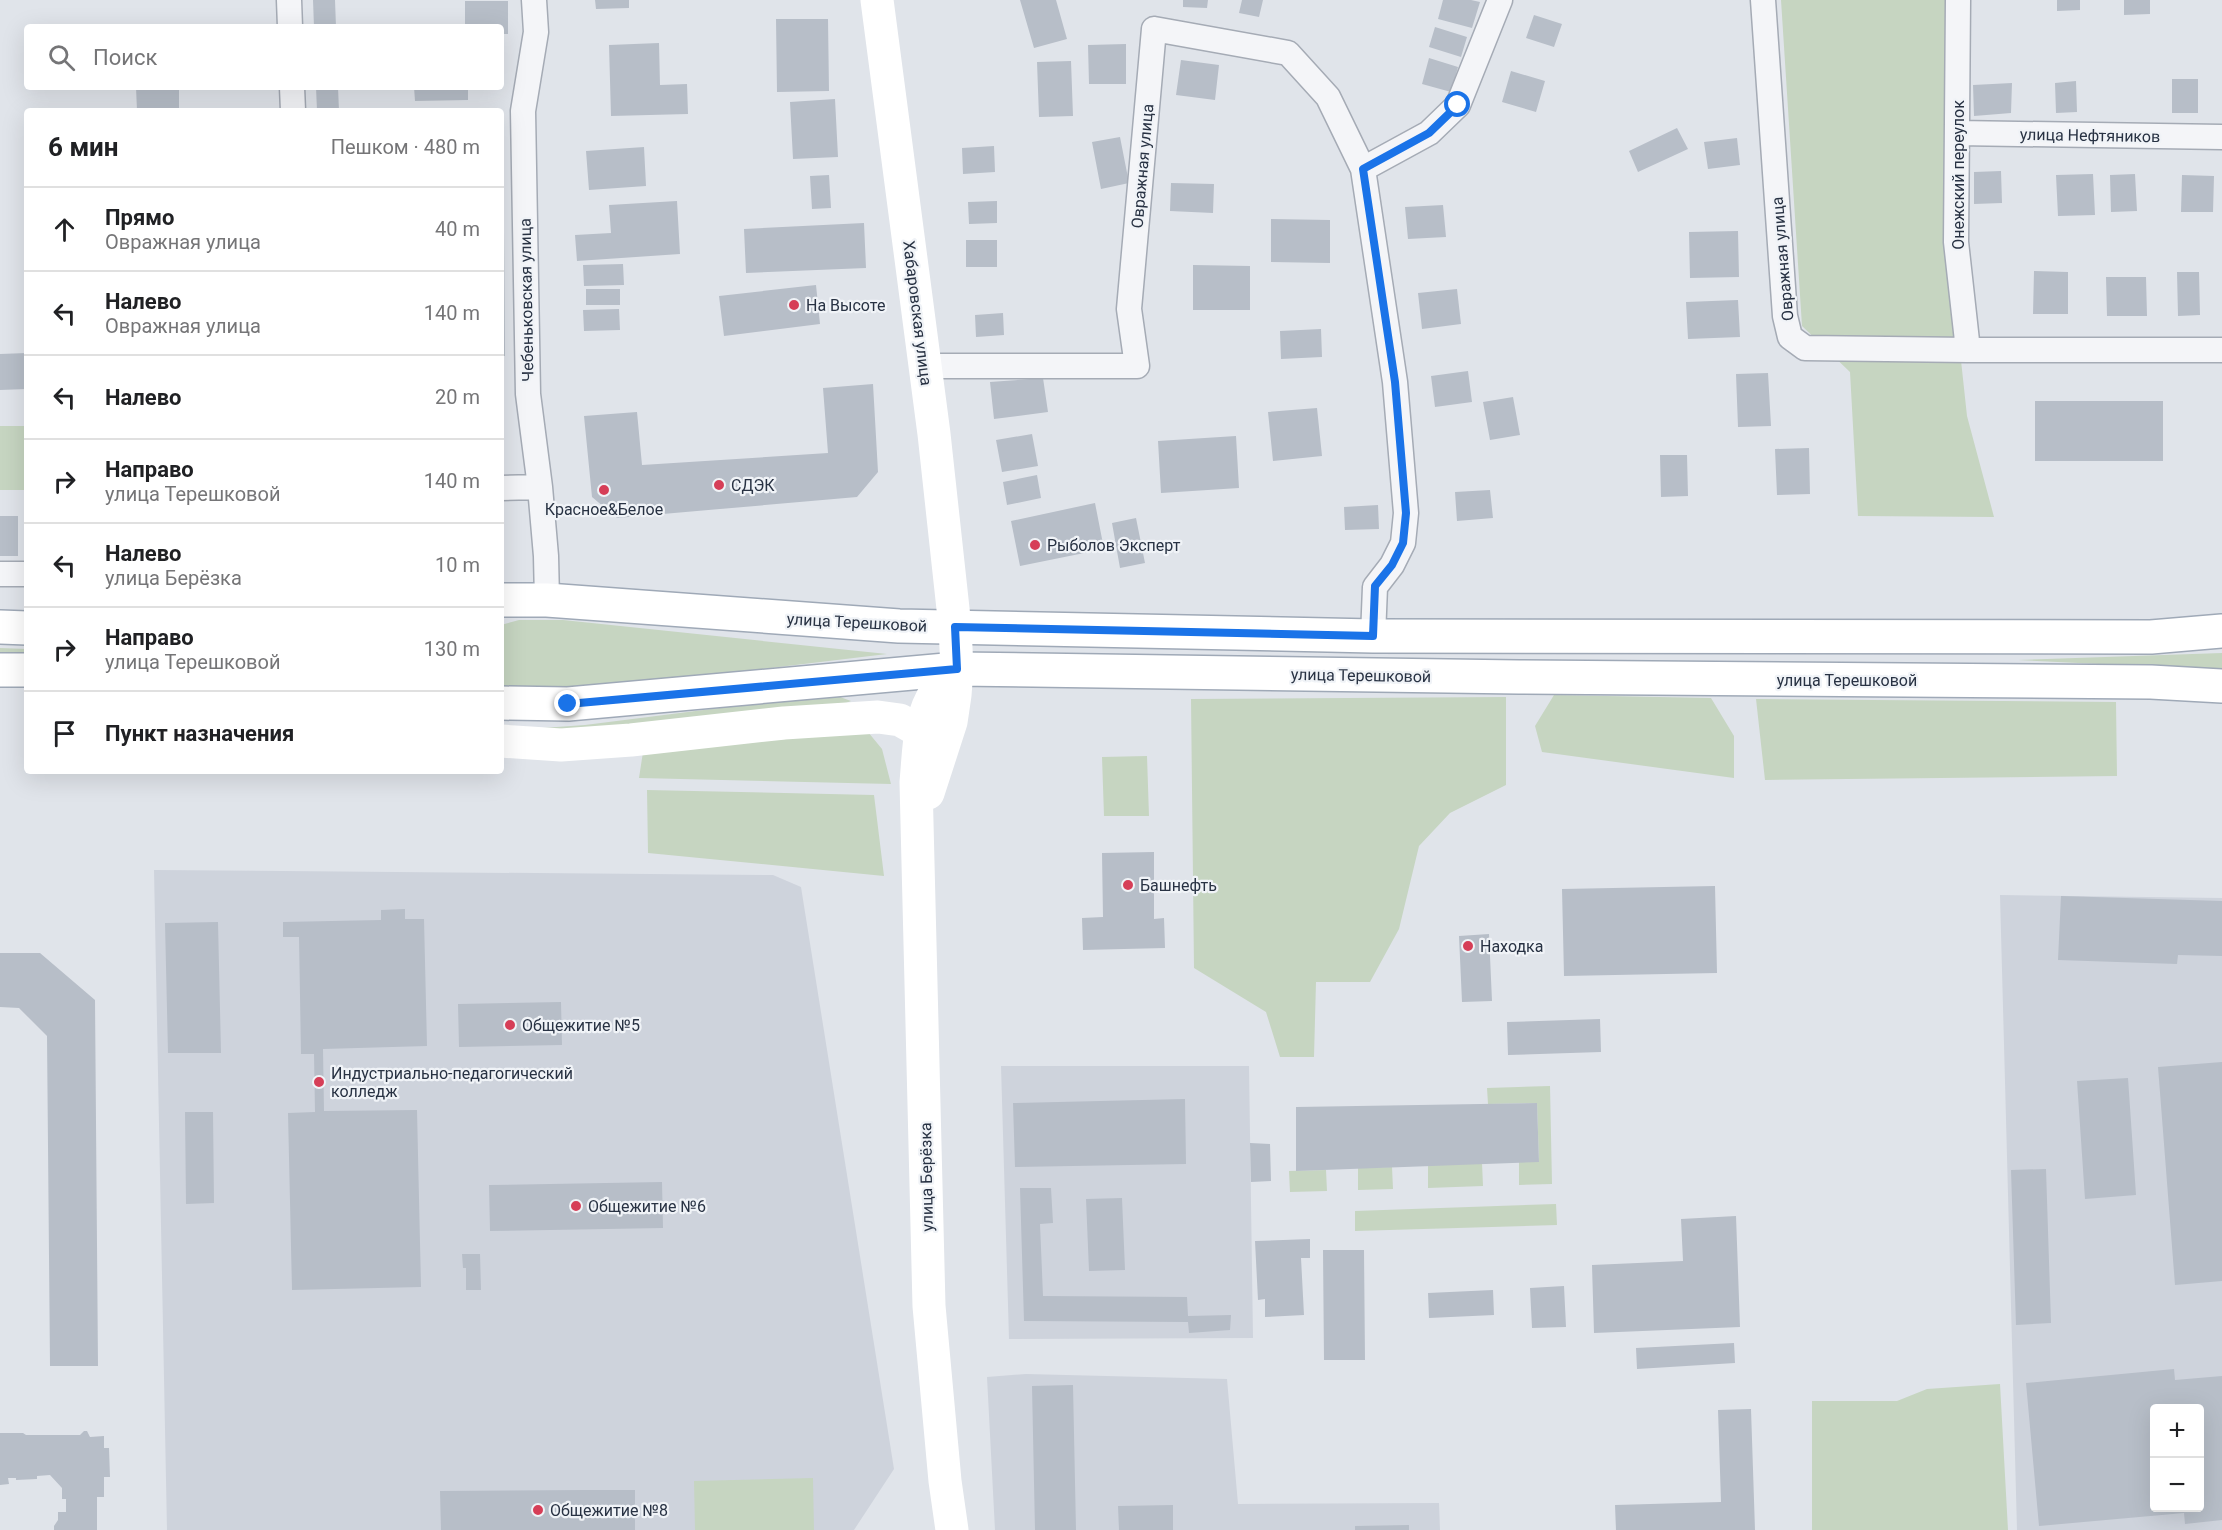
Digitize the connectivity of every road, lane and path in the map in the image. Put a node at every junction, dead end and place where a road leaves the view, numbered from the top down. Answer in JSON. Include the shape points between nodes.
{"nodes":[{"id":1,"x":289,"y":0,"type":"edge"},
{"id":2,"x":534,"y":0,"type":"edge"},
{"id":3,"x":877,"y":0,"type":"edge"},
{"id":4,"x":1500,"y":0,"type":"edge"},
{"id":5,"x":1763,"y":0,"type":"edge"},
{"id":6,"x":1958,"y":0,"type":"edge"},
{"id":7,"x":290,"y":24,"type":"edge"},
{"id":8,"x":292,"y":90,"type":"edge"},
{"id":9,"x":293,"y":108,"type":"edge"},
{"id":10,"x":1958,"y":133,"type":"junction"},
{"id":11,"x":2222,"y":137,"type":"edge"},
{"id":12,"x":1363,"y":169,"type":"junction"},
{"id":13,"x":1968,"y":350,"type":"junction"},
{"id":14,"x":2222,"y":350,"type":"edge"},
{"id":15,"x":925,"y":366,"type":"junction"},
{"id":16,"x":540,"y":487,"type":"junction"},
{"id":17,"x":504,"y":488,"type":"edge"},
{"id":18,"x":0,"y":573,"type":"edge"},
{"id":19,"x":24,"y":574,"type":"edge"},
{"id":20,"x":504,"y":600,"type":"edge"},
{"id":21,"x":548,"y":600,"type":"junction"},
{"id":22,"x":0,"y":627,"type":"edge"},
{"id":23,"x":955,"y":627,"type":"junction"},
{"id":24,"x":24,"y":628,"type":"edge"},
{"id":25,"x":2222,"y":631,"type":"edge"},
{"id":26,"x":1373,"y":636,"type":"junction"},
{"id":27,"x":957,"y":669,"type":"junction"},
{"id":28,"x":0,"y":670,"type":"edge"},
{"id":29,"x":24,"y":670,"type":"edge"},
{"id":30,"x":2222,"y":686,"type":"edge"},
{"id":31,"x":504,"y":702,"type":"edge"},
{"id":32,"x":921,"y":732,"type":"junction"},
{"id":33,"x":504,"y":741,"type":"edge"},
{"id":34,"x":918,"y":823,"type":"junction"},
{"id":35,"x":952,"y":1530,"type":"edge"}],
"edges":[{"from":1,"to":7,"type":"street"},
{"from":2,"to":16,"type":"street","name":"Чебеньковская улица","via":[[536,32],[523,111],[528,394]]},
{"from":3,"to":15,"type":"main road","name":"Хабаровская улица"},
{"from":4,"to":12,"type":"street","via":[[1458,105],[1429,133]]},
{"from":5,"to":13,"type":"street","name":"Овражная улица","via":[[1785,316],[1790,337],[1805,348]]},
{"from":6,"to":10,"type":"street","name":"Онежский переулок"},
{"from":8,"to":9,"type":"street"},
{"from":10,"to":11,"type":"street","name":"улица Нефтяников"},
{"from":10,"to":13,"type":"street","name":"Онежский переулок","via":[[1956,242]]},
{"from":12,"to":15,"type":"street","name":"Овражная улица","via":[[1328,97],[1288,53],[1154,29],[1129,309],[1137,366]]},
{"from":12,"to":26,"type":"street","name":"Овражная улица","via":[[1395,382],[1406,513],[1403,543],[1375,586]]},
{"from":13,"to":14,"type":"street","name":"Овражная улица"},
{"from":15,"to":23,"type":"main road","name":"Хабаровская улица"},
{"from":16,"to":17,"type":"street"},
{"from":16,"to":21,"type":"street","name":"Чебеньковская улица"},
{"from":18,"to":19,"type":"street"},
{"from":20,"to":21,"type":"main road","name":"улица Терешковой"},
{"from":21,"to":23,"type":"main road","name":"улица Терешковой","via":[[876,625]]},
{"from":22,"to":24,"type":"main road"},
{"from":23,"to":26,"type":"main road","name":"улица Терешковой"},
{"from":23,"to":27,"type":"main road","name":"улица Берёзка"},
{"from":25,"to":26,"type":"main road","name":"улица Терешковой","via":[[2151,637]]},
{"from":27,"to":30,"type":"main road","name":"улица Терешковой","via":[[2151,682]]},
{"from":27,"to":31,"type":"main road","name":"улица Терешковой","via":[[568,704]]},
{"from":27,"to":32,"type":"main road","name":"улица Берёзка","via":[[937,690]]},
{"from":27,"to":34,"type":"main road","name":"улица Берёзка","via":[[951,722]]},
{"from":28,"to":29,"type":"main road"},
{"from":32,"to":33,"type":"main road","via":[[900,720],[878,717],[561,745]]},
{"from":32,"to":34,"type":"main road","name":"улица Берёзка","via":[[916,782]]},
{"from":34,"to":35,"type":"main road","name":"улица Берёзка","via":[[929,1306]]}]}
